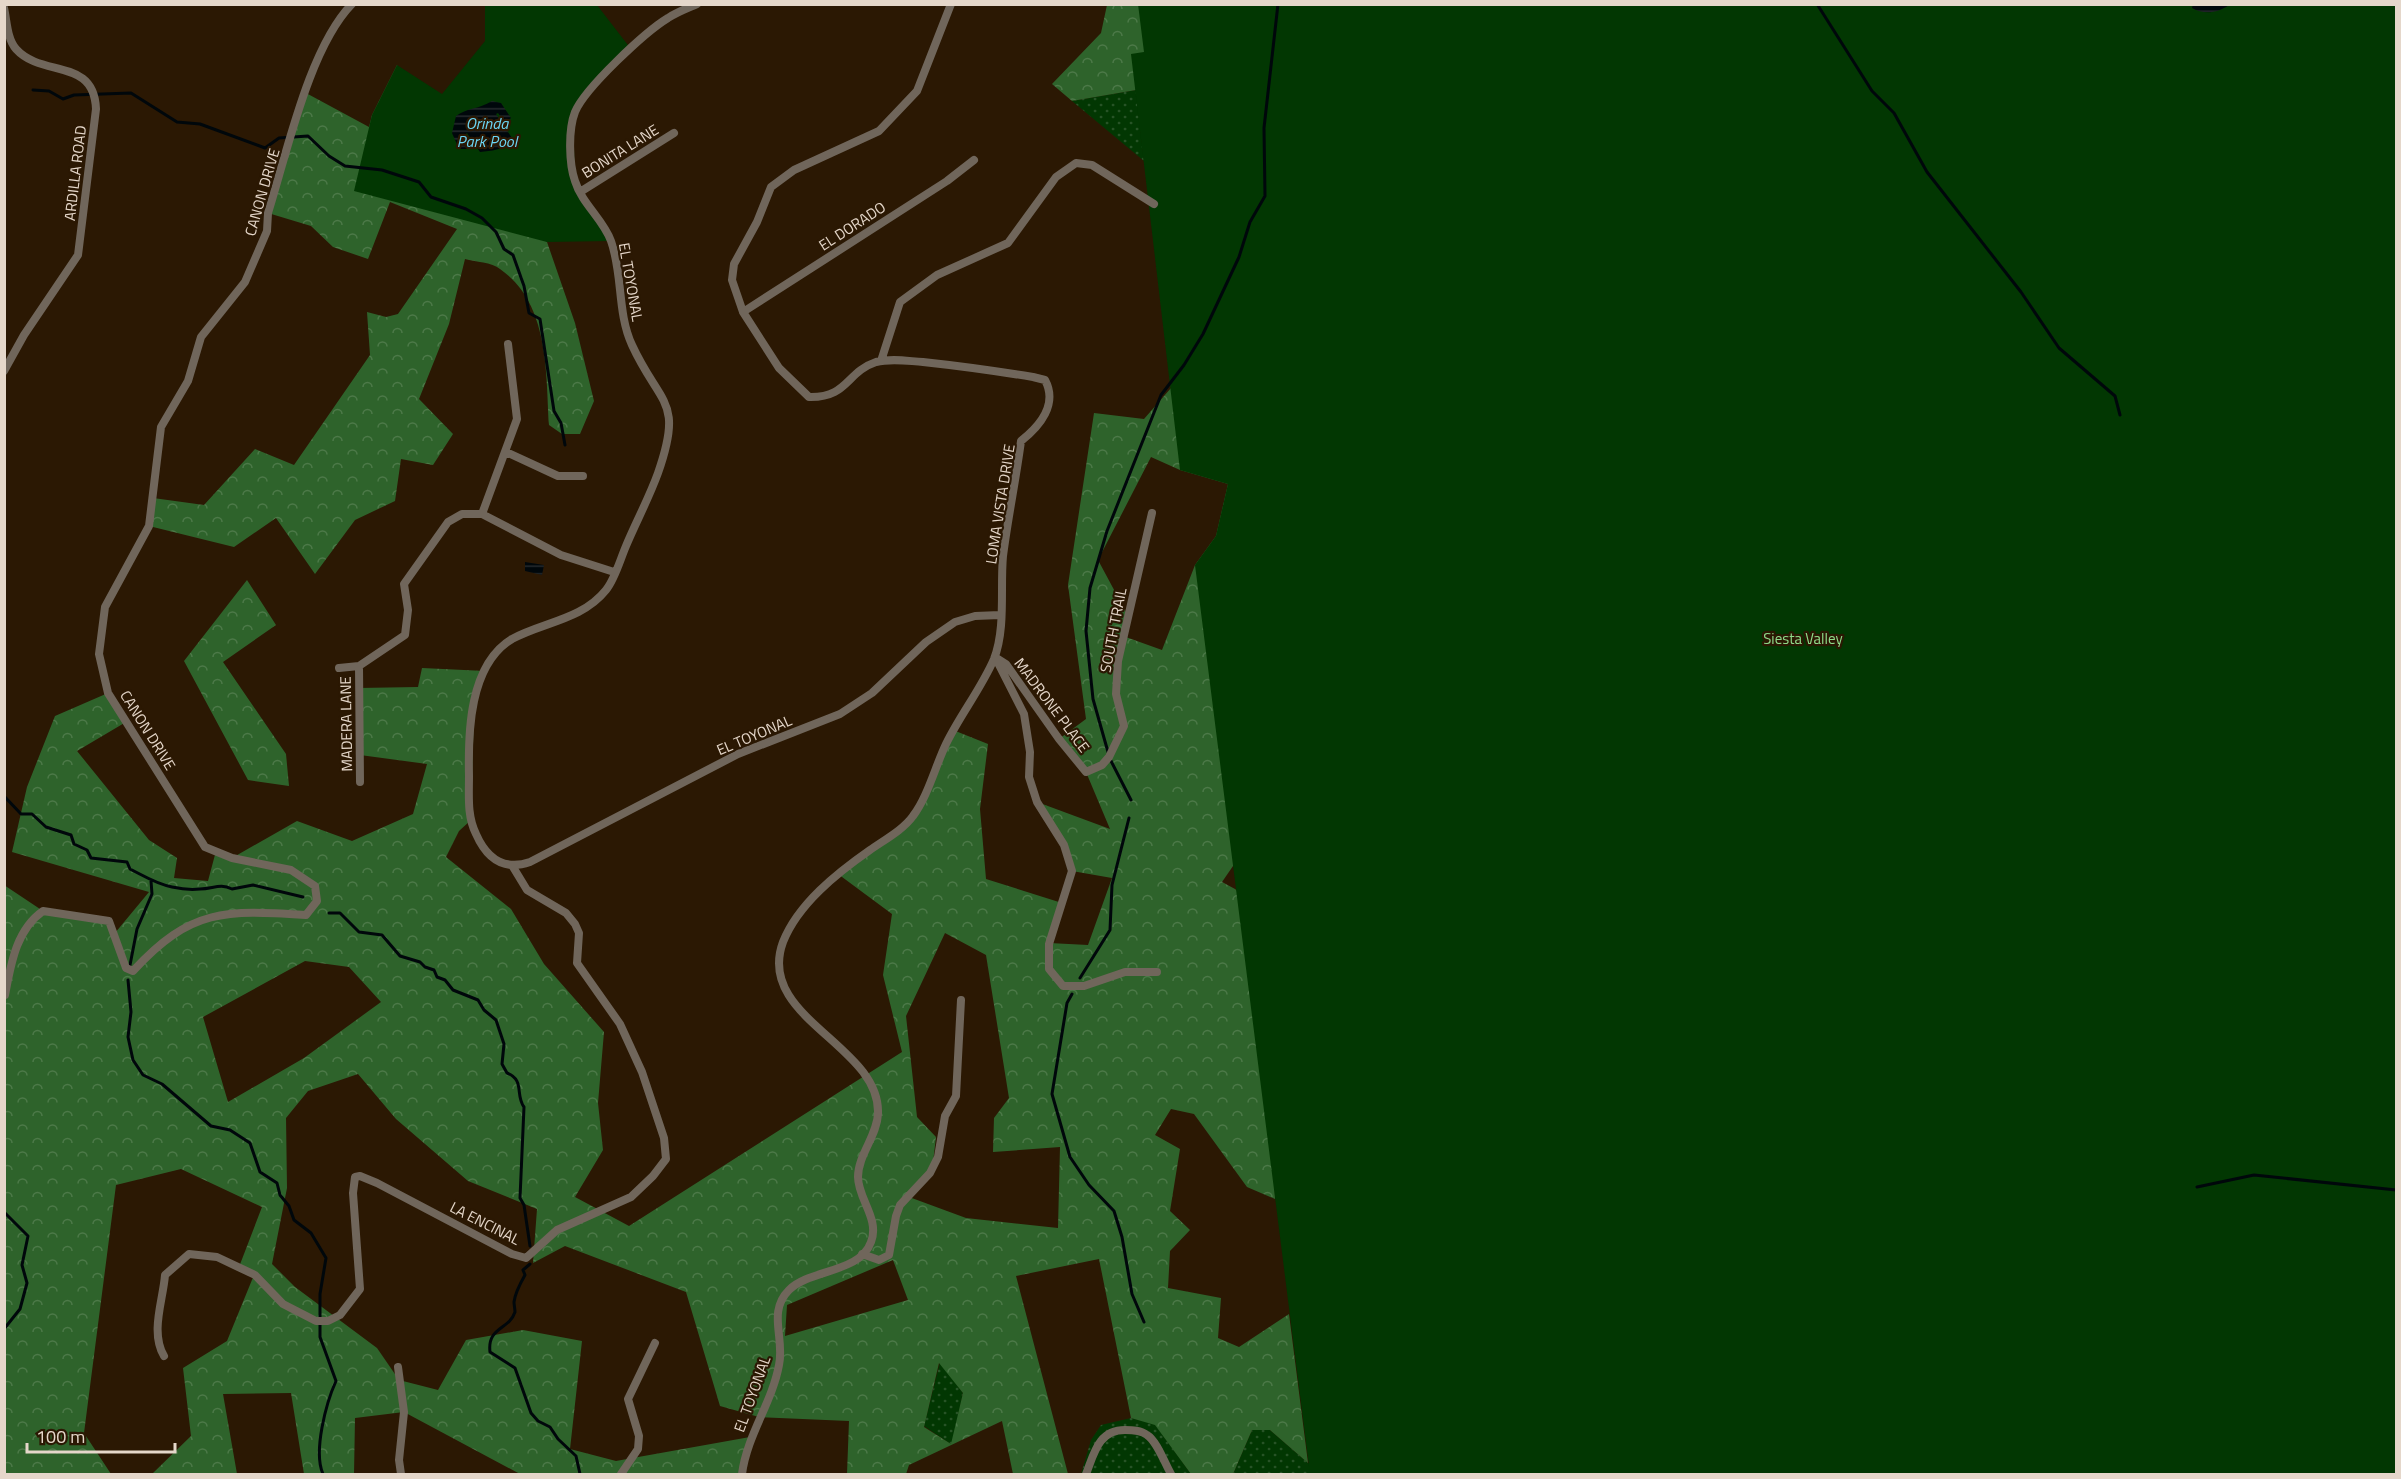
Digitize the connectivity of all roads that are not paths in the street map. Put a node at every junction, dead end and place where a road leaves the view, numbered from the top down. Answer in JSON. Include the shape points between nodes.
{"nodes":[{"id":1,"x":352,"y":4,"type":"edge"},
{"id":2,"x":697,"y":4,"type":"edge"},
{"id":3,"x":951,"y":4,"type":"edge"},
{"id":4,"x":4,"y":8,"type":"edge"},
{"id":5,"x":674,"y":133,"type":"dead end"},
{"id":6,"x":974,"y":160,"type":"dead end"},
{"id":7,"x":580,"y":192,"type":"junction"},
{"id":8,"x":1154,"y":204,"type":"dead end"},
{"id":9,"x":743,"y":312,"type":"junction"},
{"id":10,"x":508,"y":344,"type":"dead end"},
{"id":11,"x":881,"y":361,"type":"junction"},
{"id":12,"x":4,"y":371,"type":"edge"},
{"id":13,"x":506,"y":452,"type":"junction"},
{"id":14,"x":583,"y":476,"type":"dead end"},
{"id":15,"x":1152,"y":513,"type":"dead end"},
{"id":16,"x":482,"y":514,"type":"junction"},
{"id":17,"x":614,"y":572,"type":"junction"},
{"id":18,"x":1000,"y":615,"type":"junction"},
{"id":19,"x":995,"y":657,"type":"junction"},
{"id":20,"x":359,"y":666,"type":"junction"},
{"id":21,"x":339,"y":668,"type":"dead end"},
{"id":22,"x":1086,"y":772,"type":"joint"},
{"id":23,"x":360,"y":782,"type":"dead end"},
{"id":24,"x":513,"y":867,"type":"junction"},
{"id":25,"x":1157,"y":972,"type":"dead end"},
{"id":26,"x":4,"y":995,"type":"edge"},
{"id":27,"x":961,"y":1000,"type":"dead end"},
{"id":28,"x":862,"y":1254,"type":"junction"},
{"id":29,"x":655,"y":1343,"type":"dead end"},
{"id":30,"x":164,"y":1356,"type":"dead end"},
{"id":31,"x":398,"y":1367,"type":"dead end"},
{"id":32,"x":401,"y":1474,"type":"edge"},
{"id":33,"x":621,"y":1474,"type":"edge"},
{"id":34,"x":742,"y":1474,"type":"edge"},
{"id":35,"x":1086,"y":1474,"type":"edge"},
{"id":36,"x":1171,"y":1474,"type":"edge"}],
"edges":[{"from":1,"to":26,"type":"street","name":"CANON DRIVE","via":[[337,19],[306,93],[268,213],[267,231],[245,282],[201,337],[188,381],[161,427],[149,526],[105,607],[99,654],[108,693],[205,847],[232,858],[291,870],[315,886],[317,901],[306,915],[225,914],[189,924],[155,948],[133,972],[126,969],[109,921],[43,910],[24,930]]},
{"from":2,"to":7,"type":"street","name":"EL TOYONAL","via":[[653,28],[581,101],[573,117],[572,145]]},
{"from":3,"to":9,"type":"street","via":[[917,91],[898,113],[879,131],[794,170],[771,187],[734,264],[732,280]]},
{"from":4,"to":12,"type":"street","name":"ARDILLA ROAD","via":[[16,50],[32,60],[80,76],[96,95],[78,255]]},
{"from":5,"to":7,"type":"street","name":"BONITA LANE"},
{"from":6,"to":9,"type":"street","name":"EL DORADO"},
{"from":7,"to":17,"type":"street","name":"EL TOYONAL","via":[[611,241],[626,330],[661,393],[670,418],[668,443],[657,477]]},
{"from":8,"to":11,"type":"street","via":[[1101,169],[1076,163],[1056,177],[1008,243],[937,275],[900,302]]},
{"from":9,"to":11,"type":"street","via":[[779,368],[809,397],[835,394],[864,369]]},
{"from":10,"to":13,"type":"street","via":[[517,419]]},
{"from":11,"to":18,"type":"street","name":"LOMA VISTA DRIVE","via":[[982,368],[1045,380],[1050,389],[1047,411],[1037,428],[1022,441],[1003,557]]},
{"from":13,"to":14,"type":"street","via":[[558,476]]},
{"from":13,"to":16,"type":"street"},
{"from":15,"to":22,"type":"street","name":"SOUTH TRAIL","via":[[1118,661],[1116,694],[1124,726],[1109,757]]},
{"from":16,"to":17,"type":"street","via":[[561,555]]},
{"from":16,"to":20,"type":"street","via":[[462,514],[448,522],[404,584],[408,610],[405,635]]},
{"from":17,"to":24,"type":"street","name":"EL TOYONAL","via":[[606,591],[580,612],[511,640],[496,653],[481,682],[468,737],[471,820],[487,851]]},
{"from":18,"to":19,"type":"street"},
{"from":18,"to":24,"type":"street","name":"EL TOYONAL","via":[[955,622],[926,642],[873,693],[840,714],[738,754],[553,852]]},
{"from":19,"to":22,"type":"street","name":"MADRONE PLACE","via":[[1006,664]]},
{"from":19,"to":25,"type":"street","via":[[1024,714],[1029,777],[1036,802],[1064,845],[1072,871],[1049,944],[1050,969],[1063,986],[1083,986],[1125,972]]},
{"from":19,"to":28,"type":"street","via":[[953,730],[914,814],[830,880],[792,925],[780,953],[781,973],[793,1000],[819,1031],[856,1063],[872,1084],[876,1097],[874,1132],[858,1176],[873,1231]]},
{"from":20,"to":21,"type":"street"},
{"from":20,"to":23,"type":"street","name":"MADERA LANE"},
{"from":24,"to":30,"type":"street","name":"LA ENCINAL","via":[[527,890],[566,913],[575,924],[579,933],[577,963],[620,1024],[642,1072],[664,1138],[666,1159],[631,1197],[557,1230],[526,1258],[377,1182],[355,1177],[360,1289],[340,1315],[316,1321],[283,1304],[255,1275],[217,1257],[189,1254],[165,1275],[156,1329]]},
{"from":27,"to":28,"type":"street","via":[[956,1096],[945,1116],[938,1157],[930,1173],[900,1205],[889,1255],[879,1260]]},
{"from":28,"to":34,"type":"street","name":"EL TOYONAL","via":[[794,1286],[781,1300],[776,1315],[781,1339],[779,1367],[750,1437]]},
{"from":29,"to":33,"type":"street","via":[[628,1399],[639,1436],[638,1449]]},
{"from":31,"to":32,"type":"street","via":[[404,1412]]},
{"from":35,"to":36,"type":"street","via":[[1105,1434],[1134,1430],[1149,1435]]}]}
